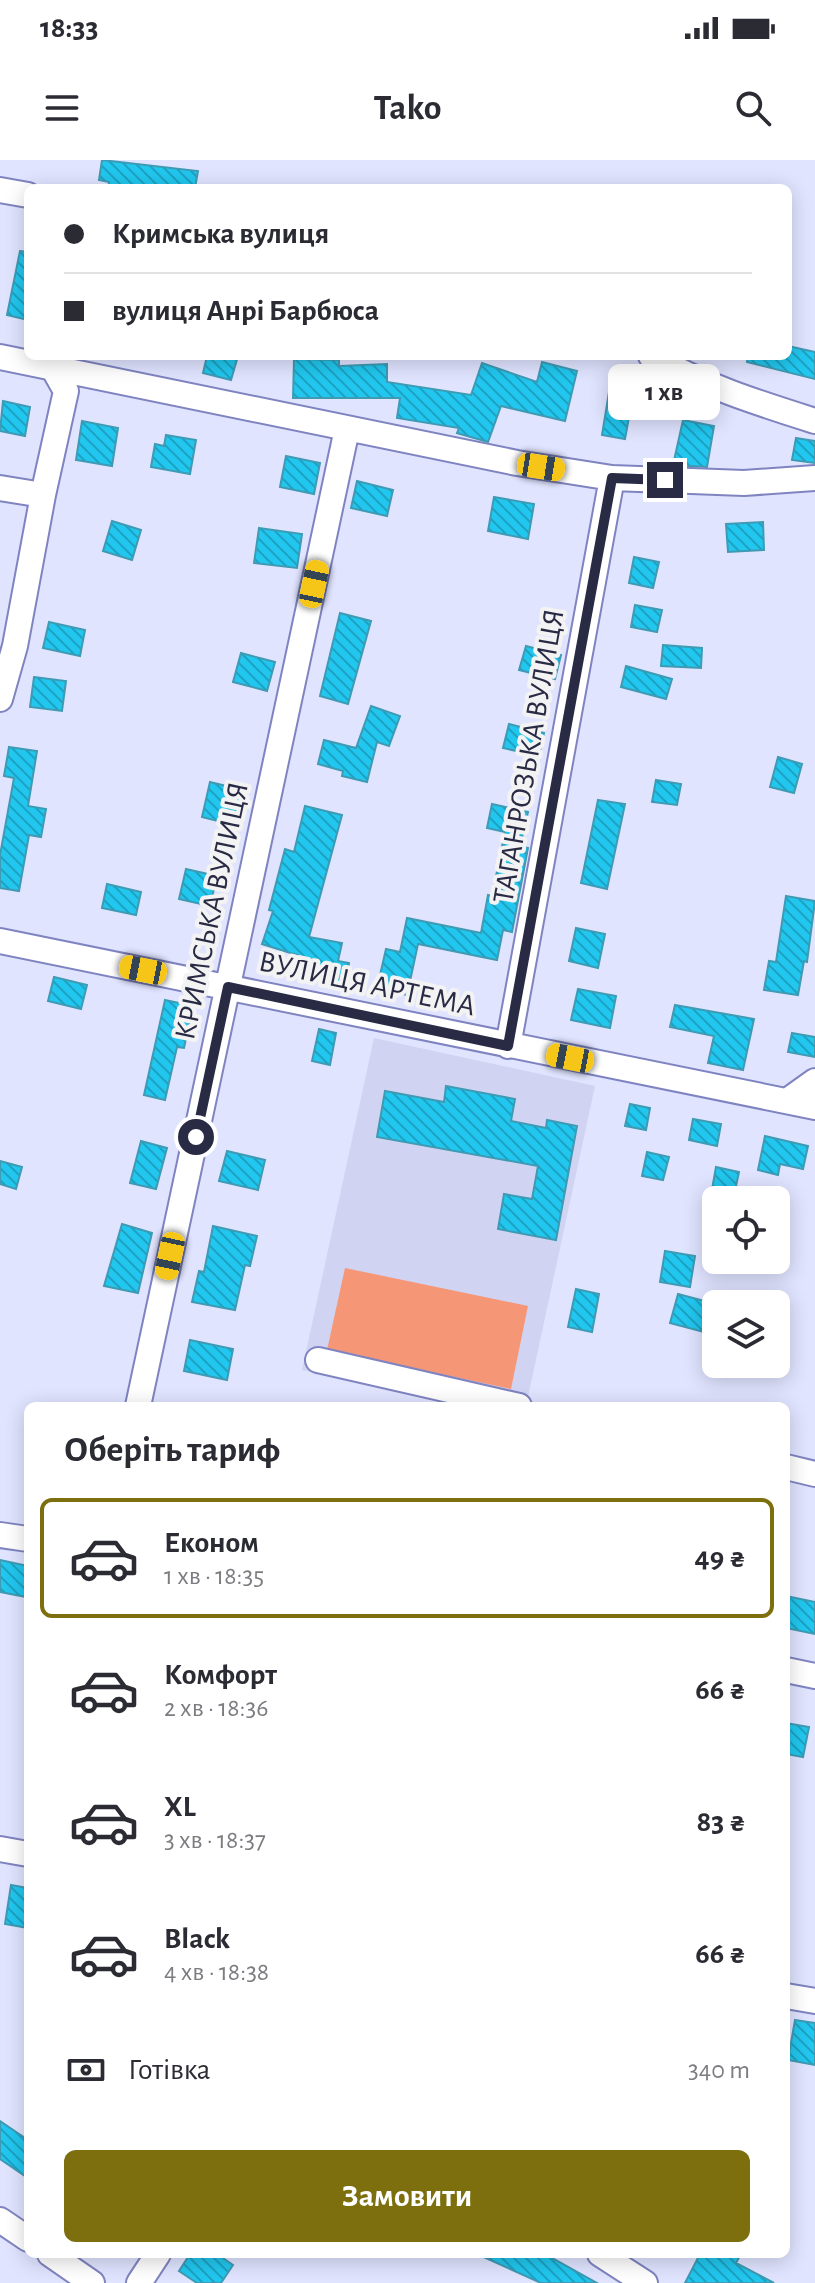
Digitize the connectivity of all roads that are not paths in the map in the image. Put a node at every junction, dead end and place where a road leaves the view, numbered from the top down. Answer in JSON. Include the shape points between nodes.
{"nodes":[{"id":1,"x":0,"y":190,"type":"edge"},
{"id":2,"x":24,"y":194,"type":"edge"},
{"id":3,"x":0,"y":357,"type":"edge"},
{"id":4,"x":658,"y":360,"type":"edge"},
{"id":5,"x":53,"y":368,"type":"junction"},
{"id":6,"x":815,"y":421,"type":"edge"},
{"id":7,"x":347,"y":429,"type":"junction"},
{"id":8,"x":612,"y":478,"type":"junction"},
{"id":9,"x":815,"y":478,"type":"edge"},
{"id":10,"x":0,"y":488,"type":"edge"},
{"id":11,"x":43,"y":495,"type":"junction"},
{"id":12,"x":8,"y":644,"type":"edge"},
{"id":13,"x":0,"y":699,"type":"edge"},
{"id":14,"x":0,"y":941,"type":"edge"},
{"id":15,"x":228,"y":987,"type":"junction"},
{"id":16,"x":508,"y":1046,"type":"junction"},
{"id":17,"x":815,"y":1081,"type":"edge"},
{"id":18,"x":787,"y":1101,"type":"junction"},
{"id":19,"x":815,"y":1107,"type":"edge"},
{"id":20,"x":318,"y":1360,"type":"dead end"},
{"id":21,"x":139,"y":1402,"type":"edge"},
{"id":22,"x":502,"y":1402,"type":"edge"},
{"id":23,"x":790,"y":1468,"type":"edge"},
{"id":24,"x":815,"y":1474,"type":"edge"},
{"id":25,"x":0,"y":1535,"type":"edge"},
{"id":26,"x":24,"y":1538,"type":"edge"},
{"id":27,"x":790,"y":1671,"type":"edge"},
{"id":28,"x":815,"y":1676,"type":"edge"},
{"id":29,"x":0,"y":1849,"type":"edge"},
{"id":30,"x":24,"y":1853,"type":"edge"},
{"id":31,"x":790,"y":1997,"type":"edge"},
{"id":32,"x":815,"y":2001,"type":"edge"},
{"id":33,"x":0,"y":2220,"type":"edge"},
{"id":34,"x":24,"y":2236,"type":"edge"},
{"id":35,"x":56,"y":2258,"type":"edge"},
{"id":36,"x":155,"y":2258,"type":"edge"},
{"id":37,"x":606,"y":2258,"type":"edge"},
{"id":38,"x":92,"y":2283,"type":"edge"},
{"id":39,"x":139,"y":2283,"type":"edge"},
{"id":40,"x":645,"y":2283,"type":"edge"}],
"edges":[{"from":1,"to":2,"type":"street"},
{"from":3,"to":5,"type":"street"},
{"from":4,"to":6,"type":"street","via":[[726,393]]},
{"from":5,"to":7,"type":"street"},
{"from":5,"to":11,"type":"street","via":[[66,391]]},
{"from":7,"to":8,"type":"street"},
{"from":7,"to":15,"type":"street","name":"КРИМСЬКА ВУЛИЦЯ"},
{"from":8,"to":9,"type":"street","via":[[744,483]]},
{"from":8,"to":16,"type":"street","name":"ТАГАНРОЗЬКА ВУЛИЦЯ"},
{"from":10,"to":11,"type":"street"},
{"from":11,"to":12,"type":"street"},
{"from":12,"to":13,"type":"street"},
{"from":14,"to":15,"type":"street","name":"ВУЛИЦЯ АРТЕМА"},
{"from":15,"to":16,"type":"street","name":"ВУЛИЦЯ АРТЕМА"},
{"from":15,"to":21,"type":"street","name":"КРИМСЬКА ВУЛИЦЯ"},
{"from":16,"to":18,"type":"street","name":"ВУЛИЦЯ АРТЕМА"},
{"from":17,"to":18,"type":"street"},
{"from":18,"to":19,"type":"street","name":"ВУЛИЦЯ АРТЕМА"},
{"from":20,"to":22,"type":"street"},
{"from":23,"to":24,"type":"street"},
{"from":25,"to":26,"type":"street"},
{"from":27,"to":28,"type":"street"},
{"from":29,"to":30,"type":"street"},
{"from":31,"to":32,"type":"street"},
{"from":33,"to":34,"type":"street"},
{"from":35,"to":38,"type":"street"},
{"from":36,"to":39,"type":"street"},
{"from":37,"to":40,"type":"street"}]}
